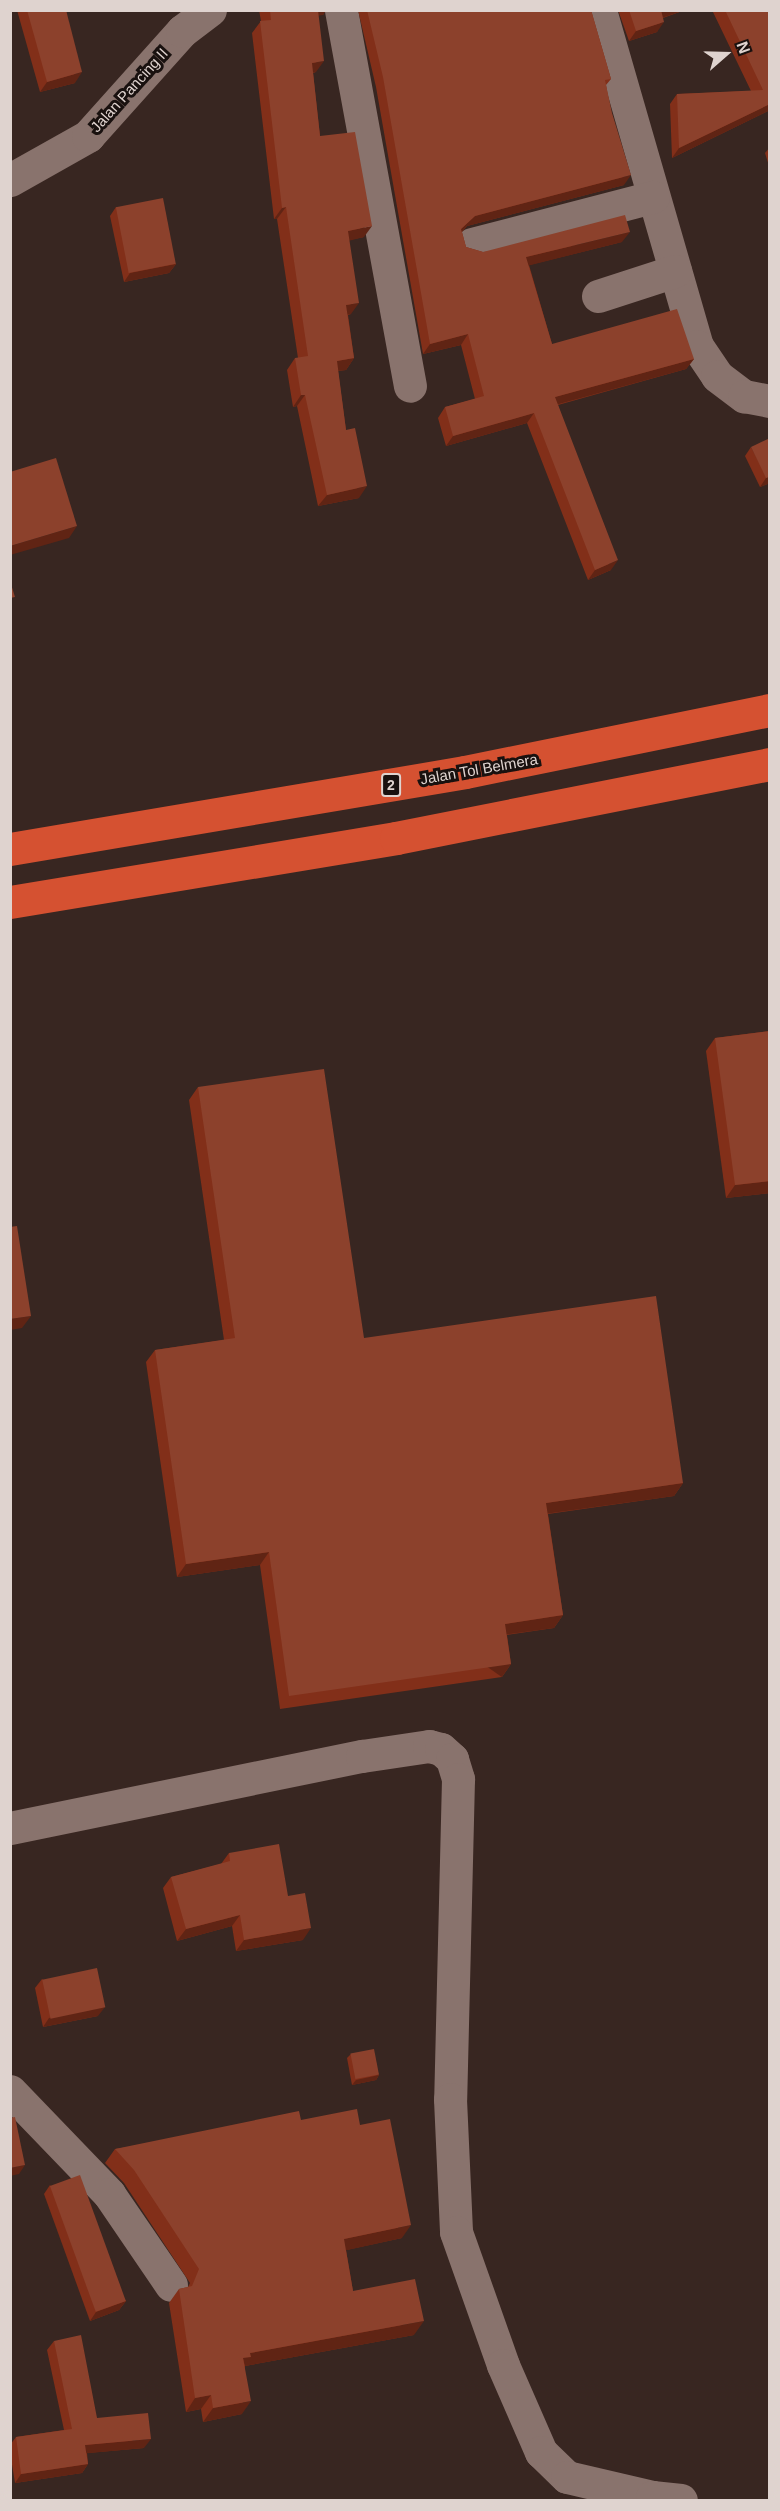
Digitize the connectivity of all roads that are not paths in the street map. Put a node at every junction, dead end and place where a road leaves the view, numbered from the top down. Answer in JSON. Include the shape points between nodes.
{"nodes":[{"id":1,"x":210,"y":10,"type":"edge"},
{"id":2,"x":341,"y":10,"type":"edge"},
{"id":3,"x":600,"y":10,"type":"edge"},
{"id":4,"x":10,"y":180,"type":"edge"},
{"id":5,"x":653,"y":197,"type":"junction"},
{"id":6,"x":472,"y":244,"type":"dead end"},
{"id":7,"x":675,"y":271,"type":"junction"},
{"id":8,"x":598,"y":296,"type":"dead end"},
{"id":9,"x":410,"y":386,"type":"dead end"},
{"id":10,"x":770,"y":401,"type":"edge"},
{"id":11,"x":770,"y":710,"type":"edge"},
{"id":12,"x":770,"y":764,"type":"edge"},
{"id":13,"x":10,"y":849,"type":"edge"},
{"id":14,"x":10,"y":902,"type":"edge"},
{"id":15,"x":10,"y":1828,"type":"edge"},
{"id":16,"x":10,"y":2091,"type":"edge"},
{"id":17,"x":171,"y":2285,"type":"dead end"},
{"id":18,"x":662,"y":2499,"type":"edge"}],
"edges":[{"from":1,"to":4,"type":"street","name":"Jalan Pancing II","via":[[182,31],[88,136]]},
{"from":2,"to":9,"type":"street"},
{"from":3,"to":5,"type":"street"},
{"from":5,"to":6,"type":"street"},
{"from":5,"to":7,"type":"street"},
{"from":7,"to":8,"type":"street"},
{"from":7,"to":10,"type":"street","via":[[697,346],[717,376],[744,396]]},
{"from":11,"to":13,"type":"highway","name":"Jalan Tol Belmera","number":"2","via":[[465,772]]},
{"from":12,"to":14,"type":"highway","via":[[407,836]]},
{"from":15,"to":18,"type":"street","via":[[362,1756],[429,1746],[441,1749],[452,1759],[458,1779],[450,2099],[456,2232],[503,2365],[541,2452],[567,2477]]},
{"from":16,"to":17,"type":"street","via":[[110,2194]]}]}
